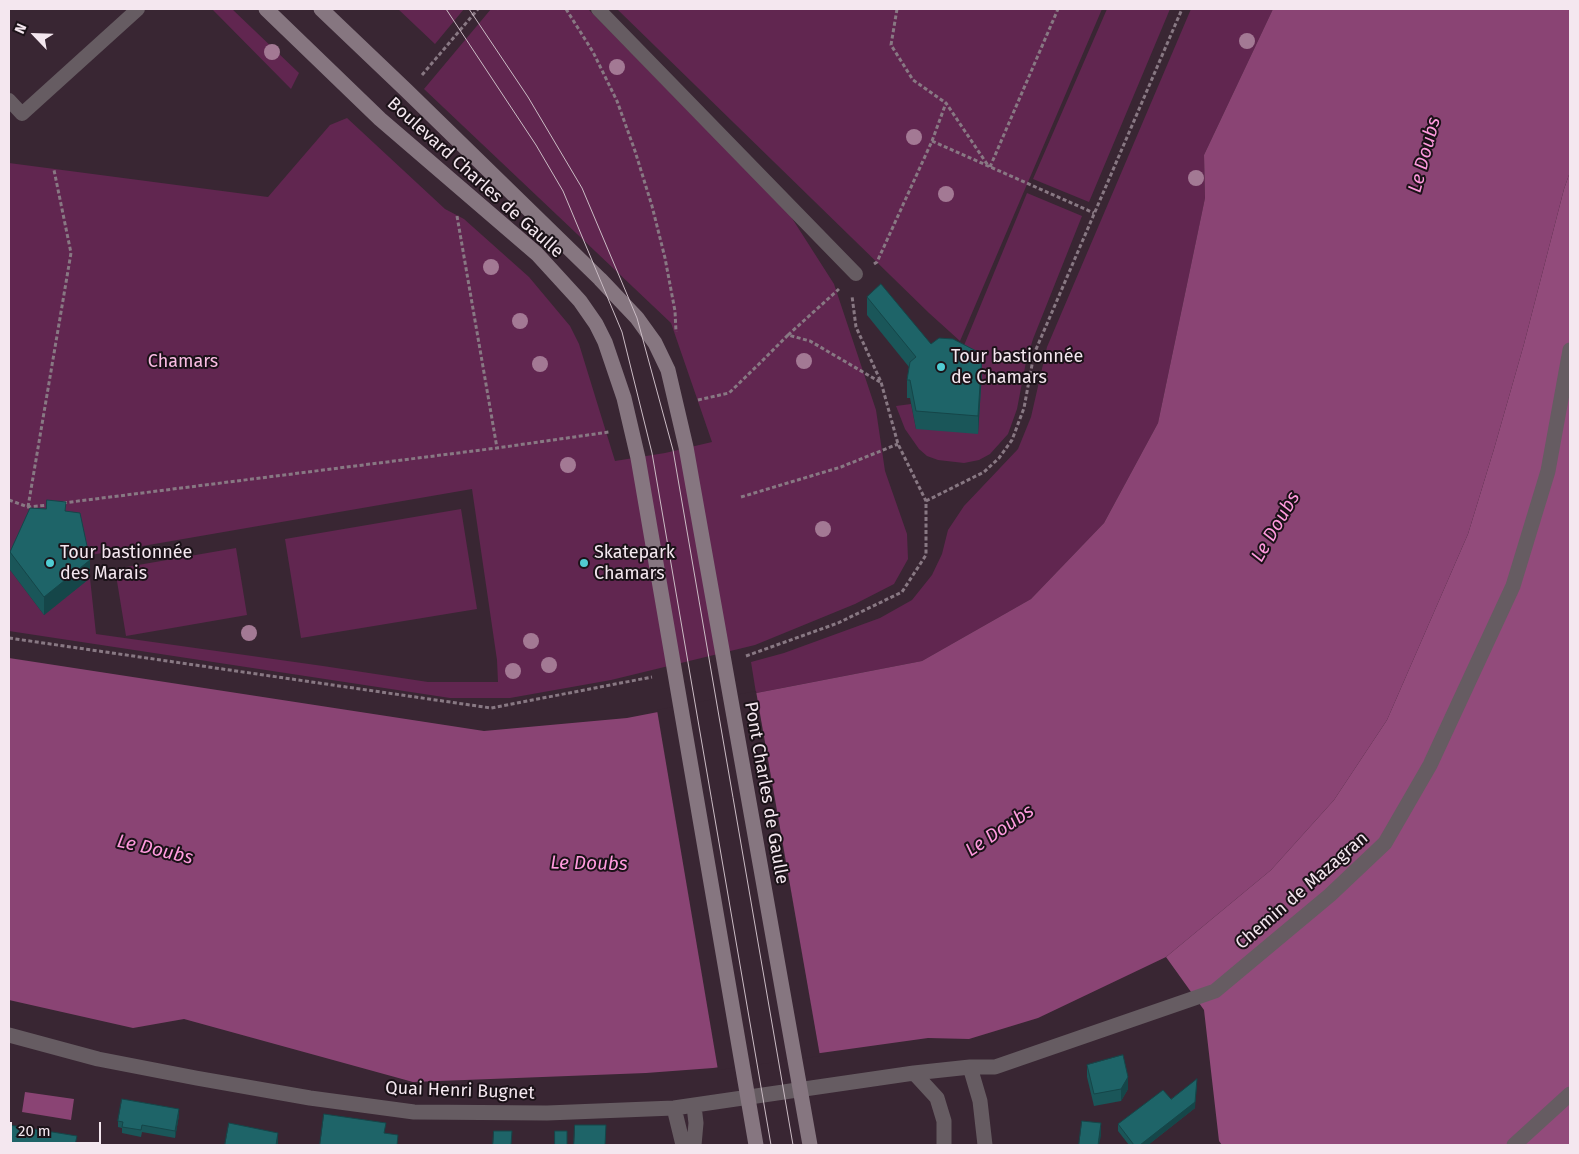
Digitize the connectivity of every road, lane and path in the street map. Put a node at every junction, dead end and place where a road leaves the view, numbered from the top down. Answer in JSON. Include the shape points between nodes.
{"nodes":[{"id":1,"x":138,"y":9,"type":"edge"},
{"id":2,"x":266,"y":9,"type":"edge"},
{"id":3,"x":321,"y":9,"type":"edge"},
{"id":4,"x":478,"y":9,"type":"edge"},
{"id":5,"x":566,"y":9,"type":"edge"},
{"id":6,"x":598,"y":9,"type":"edge"},
{"id":7,"x":897,"y":9,"type":"edge"},
{"id":8,"x":1058,"y":9,"type":"edge"},
{"id":9,"x":1182,"y":9,"type":"edge"},
{"id":10,"x":417,"y":80,"type":"dead end"},
{"id":11,"x":9,"y":100,"type":"edge"},
{"id":12,"x":946,"y":103,"type":"junction"},
{"id":13,"x":932,"y":141,"type":"junction"},
{"id":14,"x":989,"y":167,"type":"junction"},
{"id":15,"x":54,"y":170,"type":"dead end"},
{"id":16,"x":1094,"y":213,"type":"junction"},
{"id":17,"x":456,"y":215,"type":"dead end"},
{"id":18,"x":856,"y":274,"type":"junction"},
{"id":19,"x":788,"y":335,"type":"junction"},
{"id":20,"x":676,"y":340,"type":"dead end"},
{"id":21,"x":1570,"y":350,"type":"edge"},
{"id":22,"x":881,"y":382,"type":"junction"},
{"id":23,"x":690,"y":402,"type":"dead end"},
{"id":24,"x":618,"y":431,"type":"dead end"},
{"id":25,"x":898,"y":444,"type":"junction"},
{"id":26,"x":686,"y":447,"type":"joint"},
{"id":27,"x":497,"y":448,"type":"junction"},
{"id":28,"x":741,"y":497,"type":"dead end"},
{"id":29,"x":9,"y":500,"type":"edge"},
{"id":30,"x":926,"y":501,"type":"junction"},
{"id":31,"x":28,"y":507,"type":"junction"},
{"id":32,"x":9,"y":638,"type":"edge"},
{"id":33,"x":737,"y":659,"type":"dead end"},
{"id":34,"x":652,"y":677,"type":"dead end"},
{"id":35,"x":9,"y":1035,"type":"edge"},
{"id":36,"x":970,"y":1067,"type":"junction"},
{"id":37,"x":914,"y":1073,"type":"junction"},
{"id":38,"x":1570,"y":1094,"type":"edge"},
{"id":39,"x":694,"y":1106,"type":"junction"},
{"id":40,"x":674,"y":1108,"type":"junction"},
{"id":41,"x":683,"y":1145,"type":"edge"},
{"id":42,"x":694,"y":1145,"type":"edge"},
{"id":43,"x":756,"y":1145,"type":"edge"},
{"id":44,"x":810,"y":1145,"type":"edge"},
{"id":45,"x":944,"y":1145,"type":"edge"},
{"id":46,"x":985,"y":1145,"type":"edge"},
{"id":47,"x":1514,"y":1145,"type":"edge"}],
"edges":[{"from":1,"to":11,"type":"lane","via":[[22,114]]},
{"from":2,"to":43,"type":"main road","name":"Boulevard Charles de Gaulle","via":[[380,119],[537,254],[580,301],[605,342],[624,398],[638,458]]},
{"from":3,"to":26,"type":"main road","name":"Boulevard Charles de Gaulle","via":[[637,318],[655,343],[668,370]]},
{"from":4,"to":10,"type":"path"},
{"from":5,"to":20,"type":"path","via":[[594,52],[617,101],[635,151],[665,258],[675,311]]},
{"from":6,"to":18,"type":"lane"},
{"from":7,"to":12,"type":"path","via":[[891,45],[913,80]]},
{"from":8,"to":14,"type":"path"},
{"from":9,"to":16,"type":"path"},
{"from":12,"to":13,"type":"path"},
{"from":12,"to":14,"type":"path"},
{"from":13,"to":14,"type":"path"},
{"from":13,"to":18,"type":"path","via":[[877,262]]},
{"from":14,"to":16,"type":"path"},
{"from":15,"to":31,"type":"path","via":[[71,253]]},
{"from":16,"to":30,"type":"path","via":[[1034,354],[1024,408],[1012,440],[984,472]]},
{"from":17,"to":27,"type":"path"},
{"from":18,"to":19,"type":"path"},
{"from":18,"to":22,"type":"path","via":[[852,294],[856,327]]},
{"from":19,"to":22,"type":"path","via":[[810,341]]},
{"from":19,"to":23,"type":"path","via":[[729,392]]},
{"from":21,"to":36,"type":"street","name":"Chemin de Mazagran","via":[[1548,471],[1513,586],[1430,765],[1385,844],[1330,895],[1215,991],[995,1067]]},
{"from":22,"to":25,"type":"path"},
{"from":24,"to":27,"type":"path"},
{"from":25,"to":28,"type":"path","via":[[841,467]]},
{"from":25,"to":30,"type":"path"},
{"from":26,"to":44,"type":"main road","name":"Pont Charles de Gaulle"},
{"from":27,"to":31,"type":"path"},
{"from":29,"to":31,"type":"path"},
{"from":30,"to":33,"type":"path","via":[[926,555],[902,592],[838,624]]},
{"from":32,"to":34,"type":"path","via":[[491,708]]},
{"from":35,"to":40,"type":"street","name":"Quai Henri Bugnet","via":[[196,1078],[414,1112],[547,1113]]},
{"from":36,"to":37,"type":"street","name":"Chemin de Mazagran"},
{"from":36,"to":46,"type":"street","via":[[980,1101]]},
{"from":37,"to":39,"type":"street","name":"Quai Henri Bugnet"},
{"from":37,"to":45,"type":"street","via":[[937,1098],[944,1121]]},
{"from":38,"to":47,"type":"street"},
{"from":39,"to":40,"type":"street","name":"Quai Henri Bugnet"},
{"from":39,"to":42,"type":"street"},
{"from":40,"to":41,"type":"street"}]}
